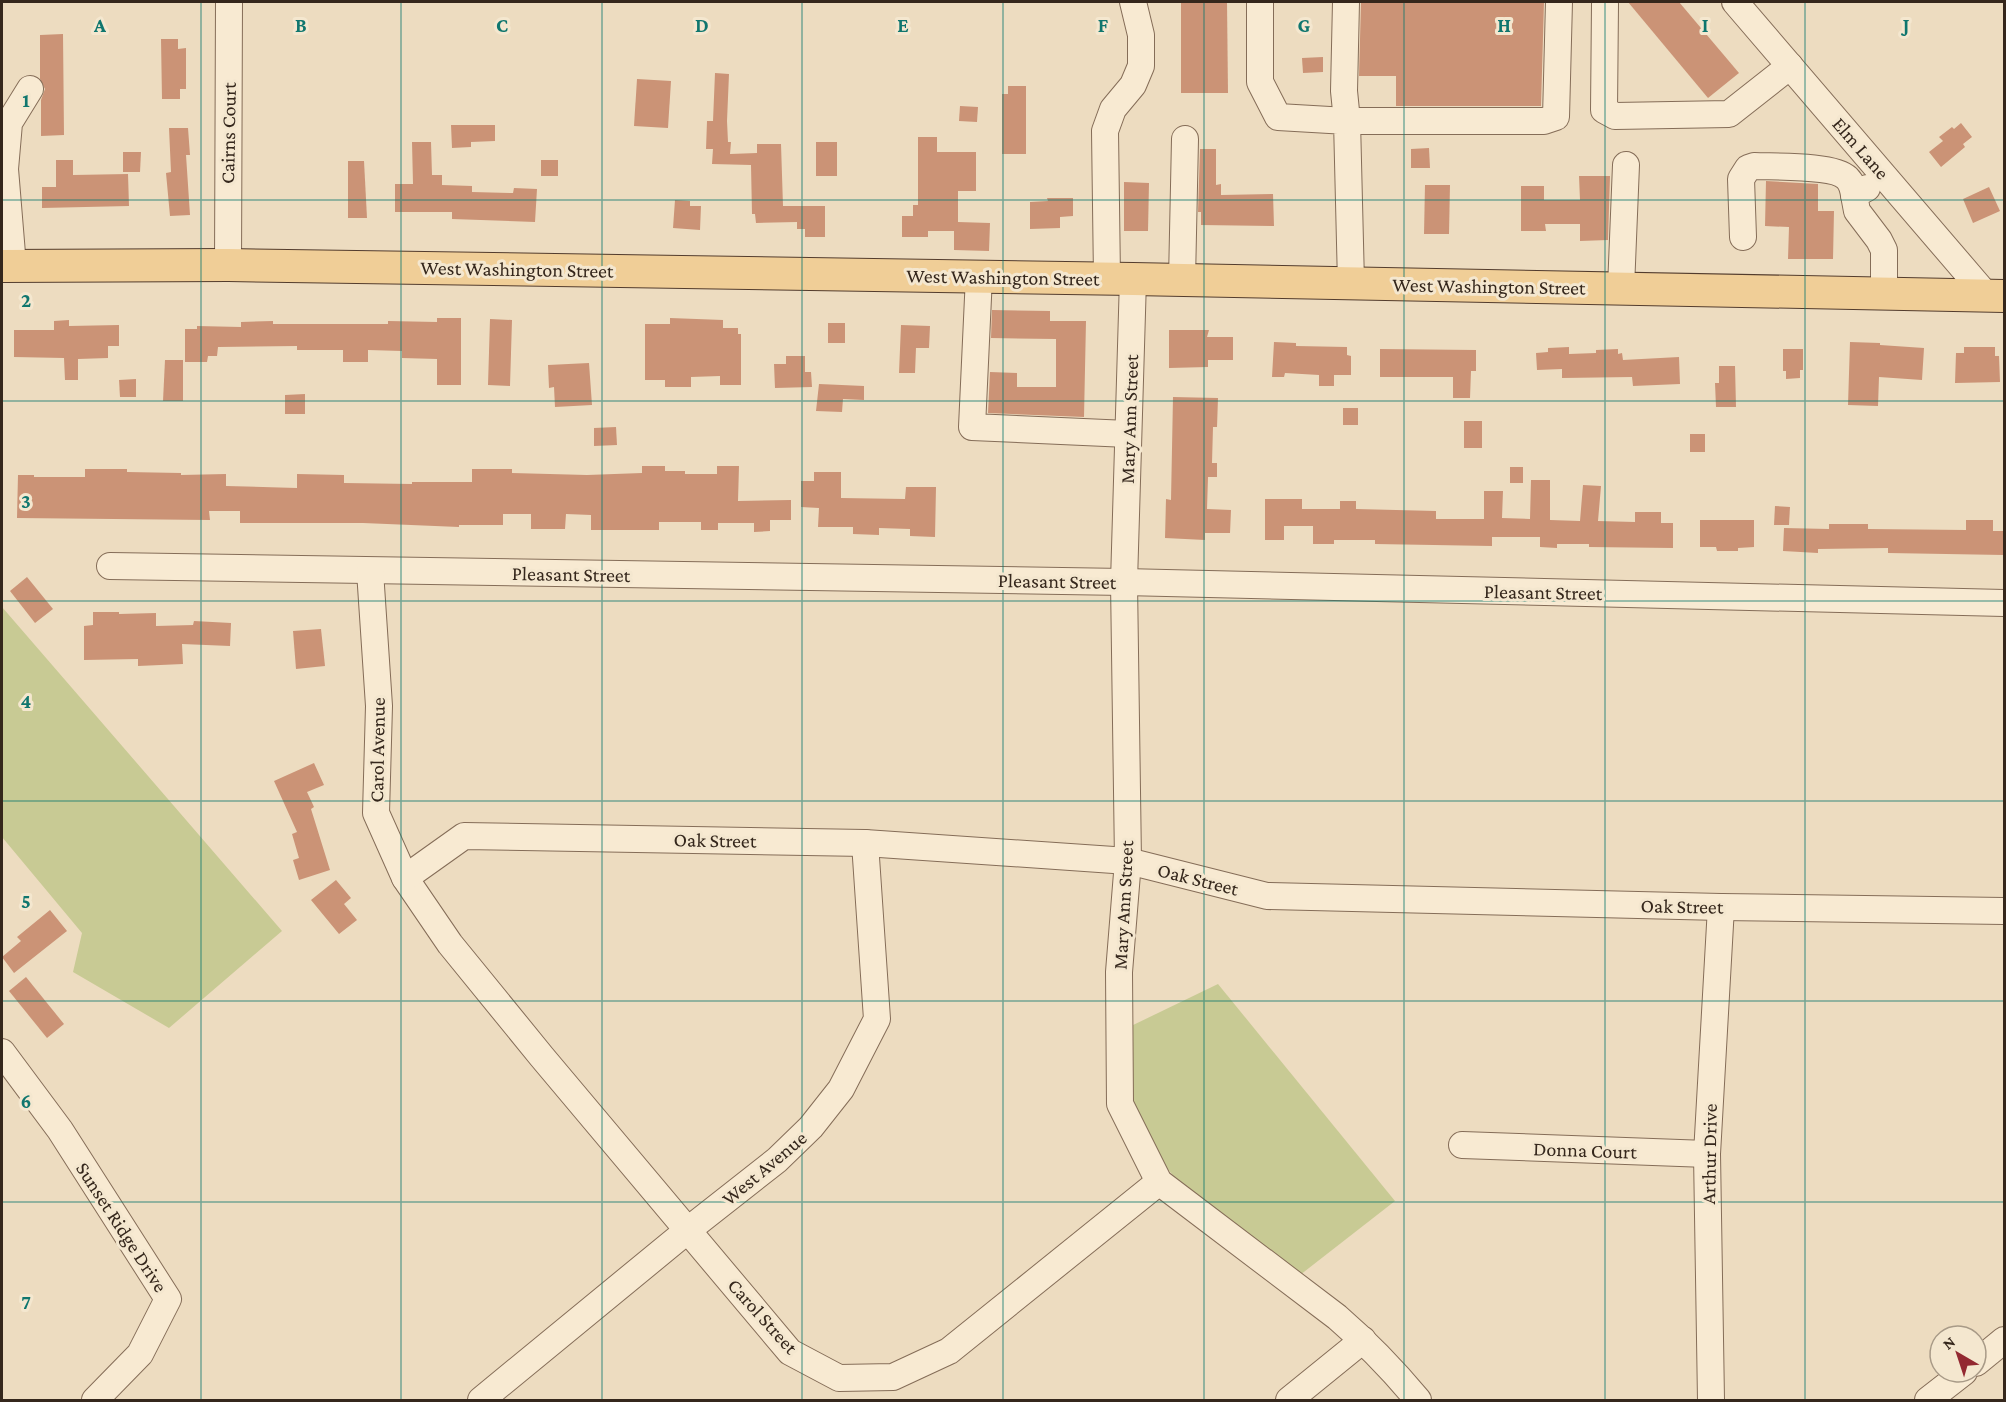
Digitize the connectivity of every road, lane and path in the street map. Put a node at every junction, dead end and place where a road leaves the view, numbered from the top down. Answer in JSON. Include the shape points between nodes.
{"nodes":[{"id":1,"x":229,"y":2,"type":"edge"},
{"id":2,"x":1133,"y":2,"type":"edge"},
{"id":3,"x":1260,"y":2,"type":"edge"},
{"id":4,"x":1346,"y":2,"type":"edge"},
{"id":5,"x":1559,"y":2,"type":"edge"},
{"id":6,"x":1735,"y":2,"type":"edge"},
{"id":7,"x":1605,"y":4,"type":"dead end"},
{"id":8,"x":1790,"y":66,"type":"junction"},
{"id":9,"x":30,"y":89,"type":"dead end"},
{"id":10,"x":1347,"y":121,"type":"junction"},
{"id":11,"x":1185,"y":139,"type":"dead end"},
{"id":12,"x":1626,"y":165,"type":"dead end"},
{"id":13,"x":1884,"y":175,"type":"junction"},
{"id":14,"x":1854,"y":195,"type":"junction"},
{"id":15,"x":1743,"y":237,"type":"dead end"},
{"id":16,"x":228,"y":265,"type":"junction"},
{"id":17,"x":5,"y":267,"type":"edge"},
{"id":18,"x":979,"y":276,"type":"junction"},
{"id":19,"x":1120,"y":279,"type":"junction"},
{"id":20,"x":1182,"y":280,"type":"junction"},
{"id":21,"x":1351,"y":283,"type":"junction"},
{"id":22,"x":1621,"y":288,"type":"junction"},
{"id":23,"x":1884,"y":293,"type":"junction"},
{"id":24,"x":1996,"y":296,"type":"edge"},
{"id":25,"x":1128,"y":434,"type":"junction"},
{"id":26,"x":110,"y":566,"type":"dead end"},
{"id":27,"x":370,"y":571,"type":"junction"},
{"id":28,"x":1124,"y":582,"type":"junction"},
{"id":29,"x":2004,"y":603,"type":"edge"},
{"id":30,"x":865,"y":843,"type":"junction"},
{"id":31,"x":1128,"y":861,"type":"junction"},
{"id":32,"x":405,"y":878,"type":"junction"},
{"id":33,"x":1721,"y":908,"type":"junction"},
{"id":34,"x":2004,"y":911,"type":"edge"},
{"id":35,"x":2,"y":1052,"type":"edge"},
{"id":36,"x":542,"y":1057,"type":"joint"},
{"id":37,"x":1462,"y":1145,"type":"dead end"},
{"id":38,"x":1707,"y":1154,"type":"junction"},
{"id":39,"x":1159,"y":1182,"type":"junction"},
{"id":40,"x":688,"y":1230,"type":"junction"},
{"id":41,"x":1364,"y":1340,"type":"junction"},
{"id":42,"x":2004,"y":1340,"type":"edge"},
{"id":43,"x":1988,"y":1353,"type":"edge"},
{"id":44,"x":1949,"y":1384,"type":"edge"},
{"id":45,"x":95,"y":1401,"type":"edge"},
{"id":46,"x":481,"y":1401,"type":"edge"},
{"id":47,"x":1289,"y":1401,"type":"edge"},
{"id":48,"x":1418,"y":1401,"type":"edge"},
{"id":49,"x":1711,"y":1401,"type":"edge"},
{"id":50,"x":1928,"y":1401,"type":"edge"}],
"edges":[{"from":1,"to":16,"type":"street","name":"Cairns Court"},
{"from":2,"to":19,"type":"street","name":"Mary Ann Street","via":[[1142,35],[1141,66],[1133,85],[1113,109],[1105,131]]},
{"from":3,"to":10,"type":"street","via":[[1260,82],[1278,117]]},
{"from":4,"to":10,"type":"street"},
{"from":5,"to":10,"type":"street","via":[[1556,117],[1544,121]]},
{"from":6,"to":8,"type":"street","name":"Elm Lane"},
{"from":7,"to":8,"type":"street","via":[[1604,110],[1615,116],[1729,114]]},
{"from":8,"to":13,"type":"street","name":"Elm Lane"},
{"from":9,"to":17,"type":"street","via":[[9,123]]},
{"from":10,"to":21,"type":"street"},
{"from":11,"to":20,"type":"street"},
{"from":12,"to":22,"type":"street"},
{"from":13,"to":14,"type":"street"},
{"from":13,"to":24,"type":"street","name":"Elm Lane"},
{"from":14,"to":15,"type":"street","via":[[1852,184],[1834,170],[1748,168],[1741,179]]},
{"from":14,"to":23,"type":"street","via":[[1857,210],[1884,250]]},
{"from":16,"to":17,"type":"main road","name":"West Washington Street"},
{"from":16,"to":18,"type":"main road","name":"West Washington Street"},
{"from":18,"to":19,"type":"main road","name":"West Washington Street"},
{"from":18,"to":25,"type":"street","via":[[972,427]]},
{"from":19,"to":20,"type":"main road","name":"West Washington Street"},
{"from":19,"to":25,"type":"street","name":"Mary Ann Street"},
{"from":20,"to":21,"type":"main road","name":"West Washington Street"},
{"from":21,"to":22,"type":"main road","name":"West Washington Street"},
{"from":22,"to":23,"type":"main road","name":"West Washington Street"},
{"from":23,"to":24,"type":"main road","name":"West Washington Street"},
{"from":25,"to":28,"type":"street","name":"Mary Ann Street"},
{"from":26,"to":27,"type":"street","name":"Pleasant Street"},
{"from":27,"to":28,"type":"street","name":"Pleasant Street"},
{"from":27,"to":32,"type":"street","name":"Carol Avenue","via":[[379,706],[376,813]]},
{"from":28,"to":29,"type":"street","name":"Pleasant Street"},
{"from":28,"to":31,"type":"street","name":"Mary Ann Street"},
{"from":30,"to":31,"type":"street","name":"Oak Street"},
{"from":30,"to":32,"type":"street","name":"Oak Street","via":[[464,837]]},
{"from":30,"to":40,"type":"street","name":"West Avenue","via":[[877,1019],[841,1089],[811,1127],[777,1160]]},
{"from":31,"to":33,"type":"street","name":"Oak Street","via":[[1267,896]]},
{"from":31,"to":39,"type":"street","name":"Mary Ann Street","via":[[1119,972],[1120,1104]]},
{"from":32,"to":36,"type":"street","name":"Carol Avenue","via":[[450,944]]},
{"from":33,"to":34,"type":"street","name":"Oak Street"},
{"from":33,"to":38,"type":"street","name":"Arthur Drive"},
{"from":35,"to":45,"type":"street","name":"Sunset Ridge Drive","via":[[60,1130],[168,1299],[140,1354]]},
{"from":36,"to":40,"type":"street","name":"Carol Street"},
{"from":37,"to":38,"type":"street","name":"Donna Court"},
{"from":38,"to":49,"type":"street","name":"Arthur Drive"},
{"from":39,"to":40,"type":"street","name":"Carol Street","via":[[949,1351],[893,1377],[839,1378],[790,1352]]},
{"from":39,"to":41,"type":"street","name":"Mary Ann Street"},
{"from":40,"to":46,"type":"street","name":"West Avenue"},
{"from":41,"to":47,"type":"street"},
{"from":41,"to":48,"type":"street","name":"Mary Ann Street"},
{"from":42,"to":43,"type":"street"},
{"from":44,"to":50,"type":"street"}]}
